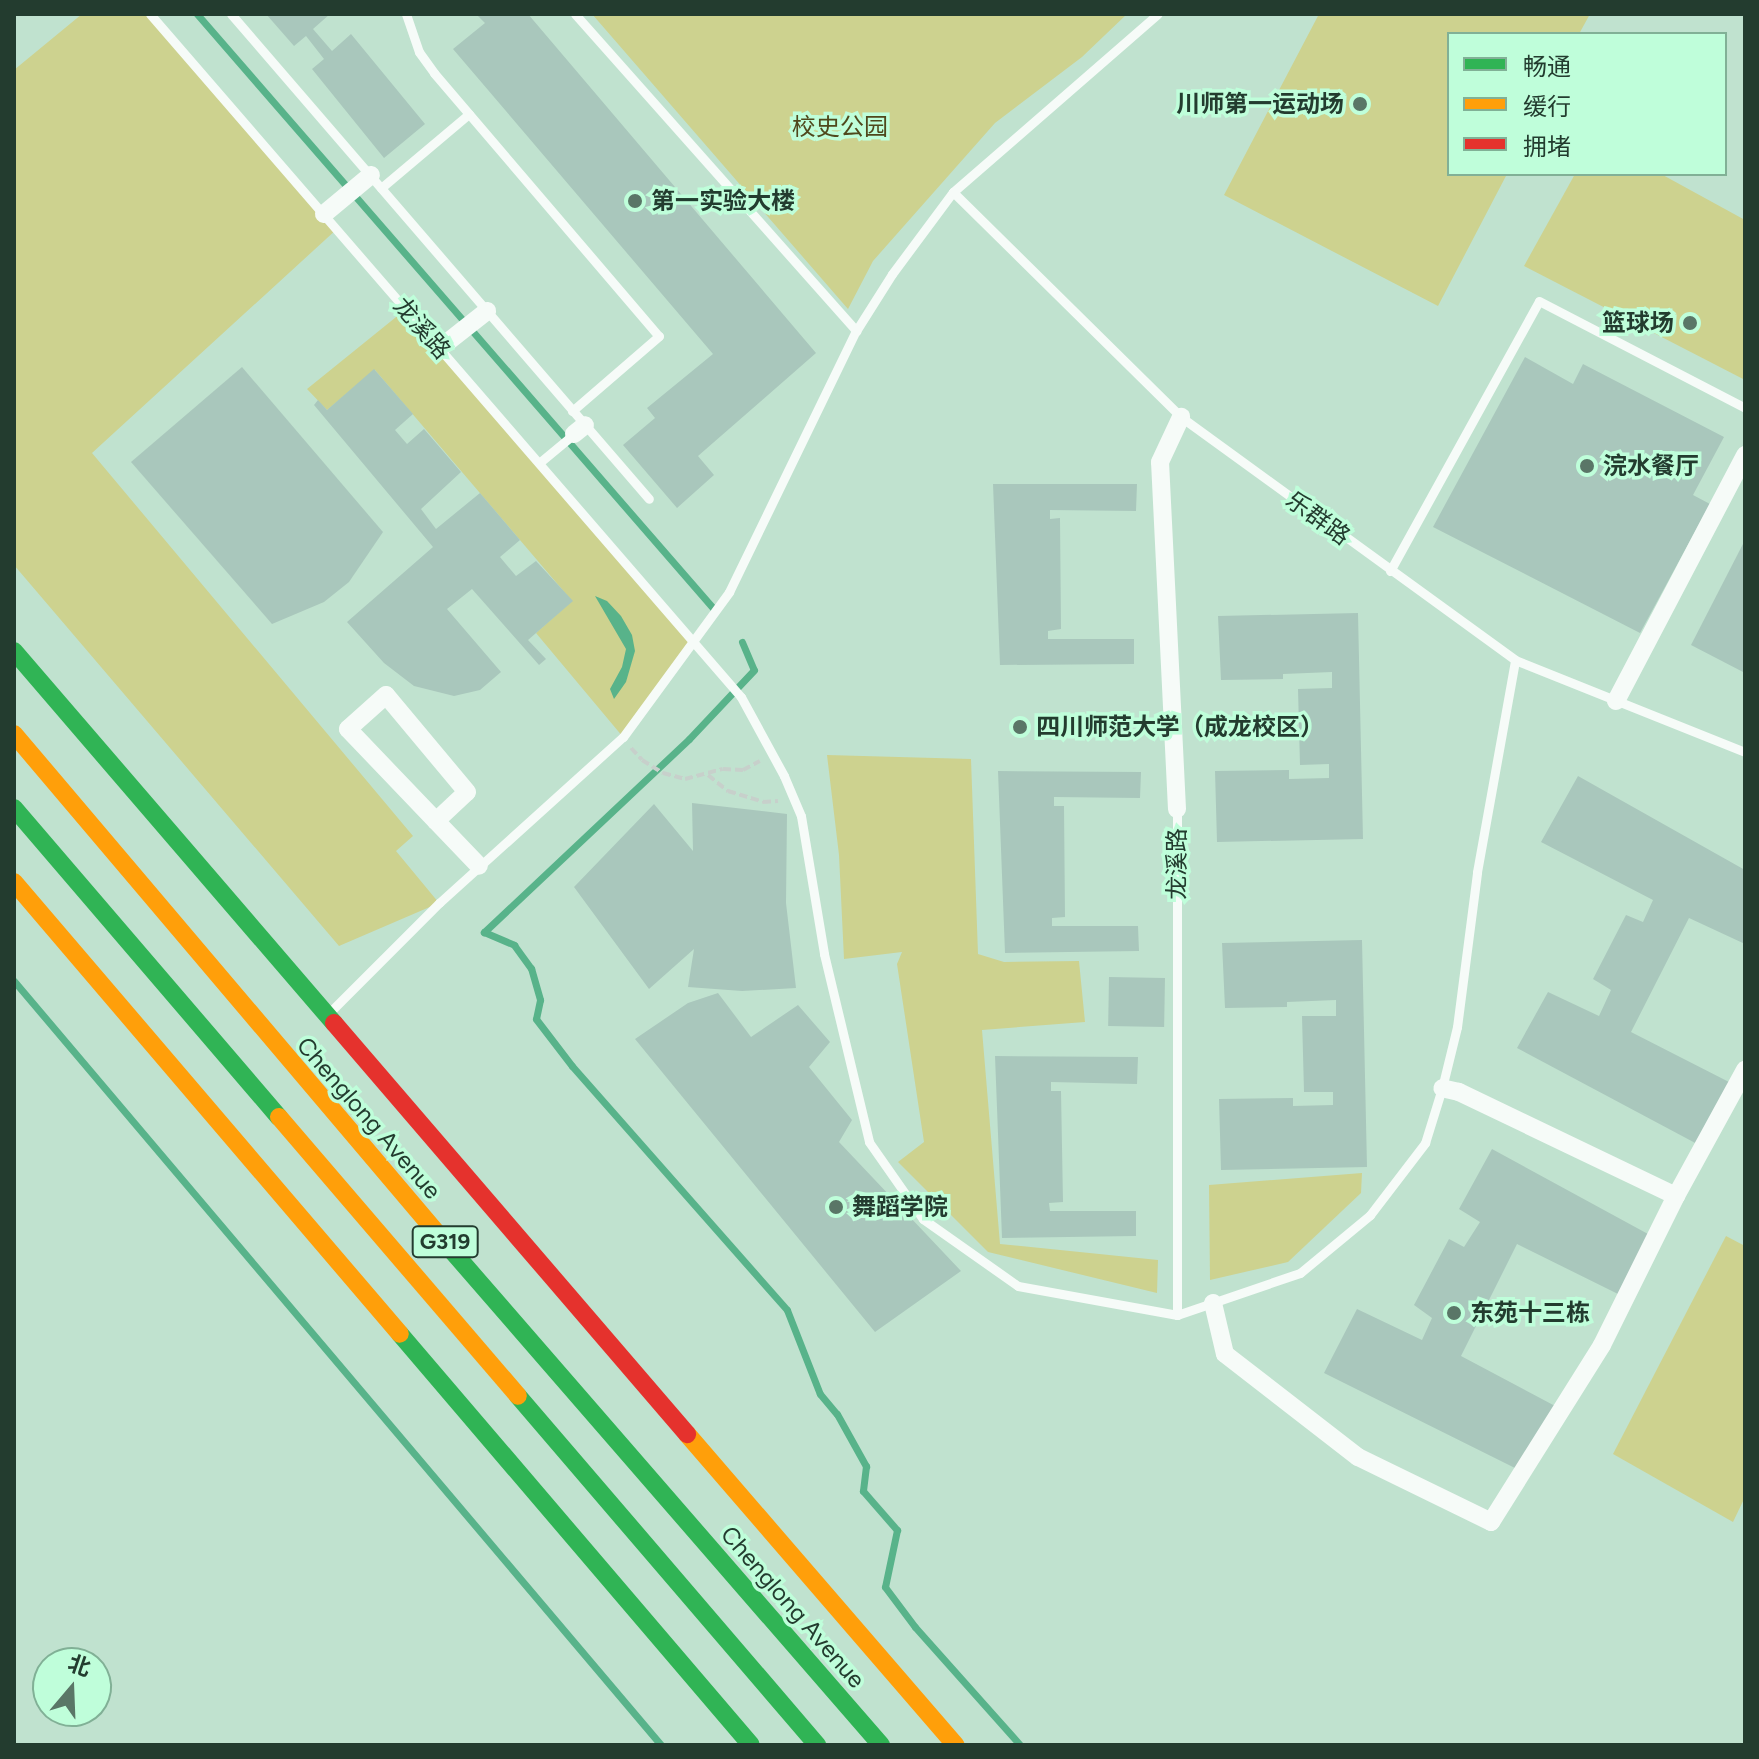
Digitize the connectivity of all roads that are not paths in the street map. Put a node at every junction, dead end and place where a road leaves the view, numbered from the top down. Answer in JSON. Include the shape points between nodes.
{"nodes":[{"id":1,"x":150,"y":14,"type":"edge"},
{"id":2,"x":231,"y":14,"type":"edge"},
{"id":3,"x":406,"y":14,"type":"edge"},
{"id":4,"x":575,"y":14,"type":"edge"},
{"id":5,"x":1158,"y":14,"type":"edge"},
{"id":6,"x":469,"y":114,"type":"junction"},
{"id":7,"x":370,"y":183,"type":"junction"},
{"id":8,"x":953,"y":192,"type":"junction"},
{"id":9,"x":324,"y":214,"type":"junction"},
{"id":10,"x":474,"y":321,"type":"junction"},
{"id":11,"x":856,"y":331,"type":"junction"},
{"id":12,"x":440,"y":348,"type":"junction"},
{"id":13,"x":1745,"y":408,"type":"edge"},
{"id":14,"x":572,"y":411,"type":"junction"},
{"id":15,"x":1181,"y":417,"type":"junction"},
{"id":16,"x":573,"y":435,"type":"junction"},
{"id":17,"x":1745,"y":455,"type":"edge"},
{"id":18,"x":539,"y":463,"type":"junction"},
{"id":19,"x":649,"y":499,"type":"dead end"},
{"id":20,"x":1390,"y":571,"type":"junction"},
{"id":21,"x":695,"y":641,"type":"junction"},
{"id":22,"x":14,"y":651,"type":"edge"},
{"id":23,"x":1515,"y":660,"type":"junction"},
{"id":24,"x":1616,"y":701,"type":"junction"},
{"id":25,"x":14,"y":734,"type":"edge"},
{"id":26,"x":1745,"y":752,"type":"edge"},
{"id":27,"x":14,"y":808,"type":"edge"},
{"id":28,"x":1177,"y":809,"type":"joint"},
{"id":29,"x":436,"y":821,"type":"junction"},
{"id":30,"x":479,"y":866,"type":"junction"},
{"id":31,"x":14,"y":882,"type":"edge"},
{"id":32,"x":327,"y":1016,"type":"junction"},
{"id":33,"x":1745,"y":1070,"type":"edge"},
{"id":34,"x":1442,"y":1088,"type":"junction"},
{"id":35,"x":1676,"y":1196,"type":"junction"},
{"id":36,"x":1213,"y":1303,"type":"junction"},
{"id":37,"x":1177,"y":1315,"type":"junction"},
{"id":38,"x":751,"y":1745,"type":"edge"},
{"id":39,"x":817,"y":1745,"type":"edge"},
{"id":40,"x":881,"y":1745,"type":"edge"},
{"id":41,"x":955,"y":1745,"type":"edge"}],
"edges":[{"from":1,"to":9,"type":"lane","name":"龙溪路"},
{"from":2,"to":7,"type":"lane"},
{"from":3,"to":6,"type":"lane","via":[[419,52]]},
{"from":4,"to":11,"type":"lane"},
{"from":5,"to":8,"type":"lane"},
{"from":6,"to":7,"type":"lane"},
{"from":6,"to":14,"type":"lane","via":[[659,336]]},
{"from":7,"to":9,"type":"street"},
{"from":7,"to":10,"type":"lane"},
{"from":8,"to":11,"type":"lane"},
{"from":8,"to":15,"type":"lane","name":"乐群路"},
{"from":9,"to":12,"type":"lane","name":"龙溪路"},
{"from":10,"to":12,"type":"street"},
{"from":10,"to":14,"type":"lane"},
{"from":11,"to":21,"type":"lane","via":[[729,592]]},
{"from":12,"to":18,"type":"lane","name":"龙溪路"},
{"from":13,"to":20,"type":"lane","via":[[1539,301]]},
{"from":14,"to":16,"type":"lane"},
{"from":15,"to":20,"type":"lane","name":"乐群路"},
{"from":15,"to":28,"type":"street","name":"龙溪路","via":[[1160,462]]},
{"from":16,"to":18,"type":"lane"},
{"from":16,"to":19,"type":"lane"},
{"from":17,"to":24,"type":"street"},
{"from":18,"to":21,"type":"lane","name":"龙溪路"},
{"from":20,"to":23,"type":"lane","name":"乐群路"},
{"from":21,"to":30,"type":"lane","via":[[623,737]]},
{"from":21,"to":37,"type":"lane","name":"龙溪路","via":[[741,697],[801,816],[824,954],[869,1142],[923,1219],[1018,1286]]},
{"from":22,"to":32,"type":"main road"},
{"from":23,"to":24,"type":"lane","name":"乐群路"},
{"from":23,"to":34,"type":"lane","via":[[1477,872],[1457,1027]]},
{"from":24,"to":26,"type":"lane","name":"乐群路"},
{"from":25,"to":40,"type":"main road","name":"Chenglong Avenue","number":"G319","via":[[287,1060]]},
{"from":27,"to":39,"type":"main road","number":"G319"},
{"from":28,"to":37,"type":"lane","name":"龙溪路"},
{"from":29,"to":29,"type":"street","via":[[348,729],[386,695],[467,792]]},
{"from":29,"to":30,"type":"street"},
{"from":30,"to":32,"type":"lane"},
{"from":31,"to":38,"type":"main road"},
{"from":32,"to":41,"type":"main road"},
{"from":33,"to":35,"type":"street"},
{"from":34,"to":35,"type":"street"},
{"from":34,"to":36,"type":"lane","via":[[1425,1143],[1370,1215],[1300,1273]]},
{"from":35,"to":36,"type":"street","via":[[1602,1345],[1491,1522],[1358,1457],[1225,1354]]},
{"from":36,"to":37,"type":"lane"}]}
